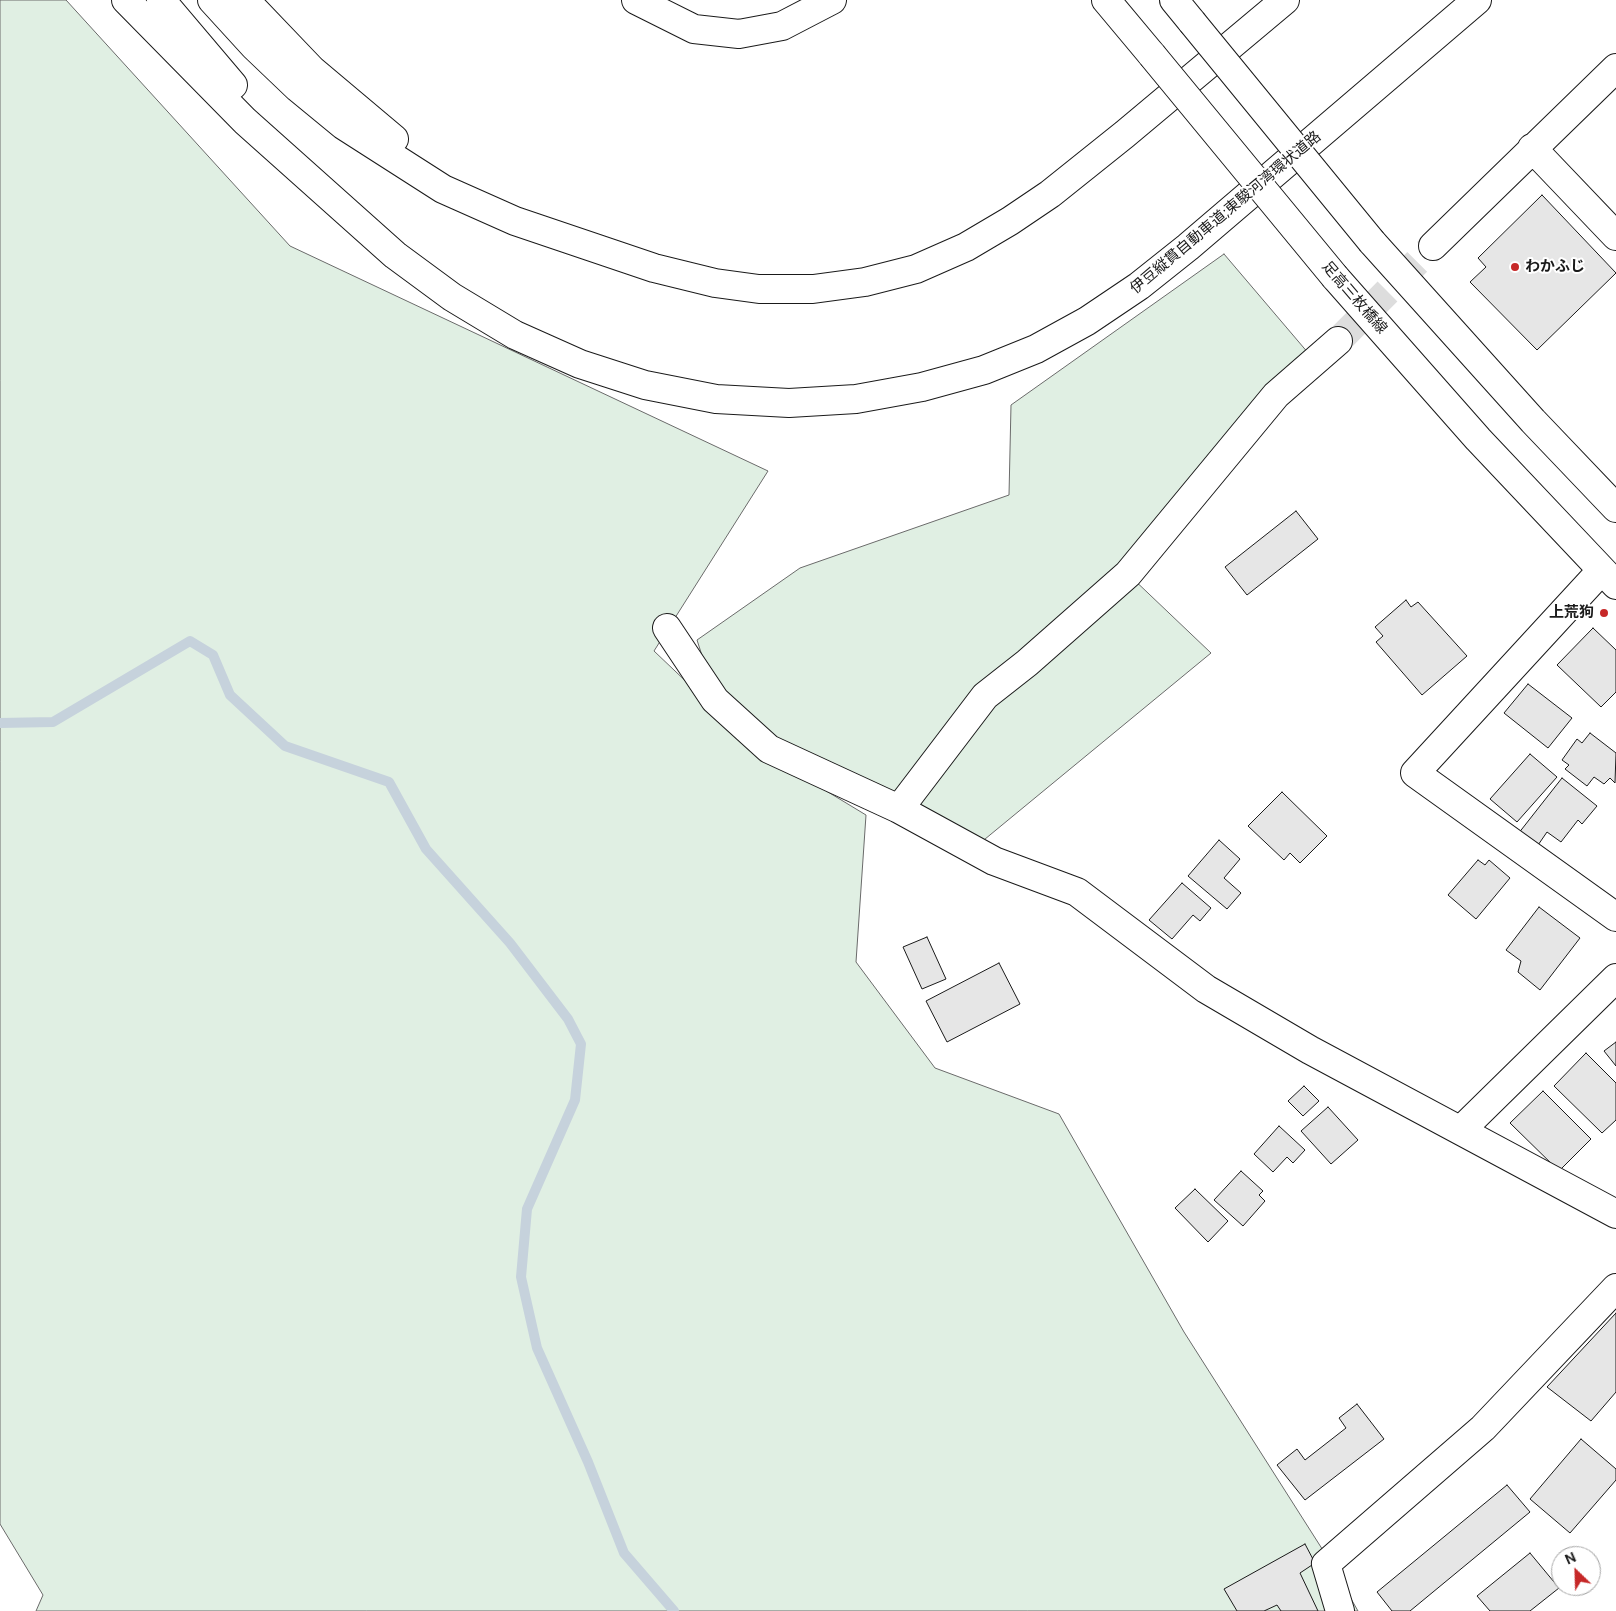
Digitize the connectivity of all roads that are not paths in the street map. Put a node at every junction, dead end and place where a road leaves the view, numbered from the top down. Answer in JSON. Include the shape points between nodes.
{"nodes":[{"id":1,"x":126,"y":0,"type":"edge"},
{"id":2,"x":161,"y":0,"type":"edge"},
{"id":3,"x":212,"y":0,"type":"edge"},
{"id":4,"x":245,"y":0,"type":"edge"},
{"id":5,"x":636,"y":0,"type":"edge"},
{"id":6,"x":832,"y":0,"type":"edge"},
{"id":7,"x":1106,"y":0,"type":"edge"},
{"id":8,"x":1174,"y":0,"type":"edge"},
{"id":9,"x":1285,"y":0,"type":"edge"},
{"id":10,"x":1477,"y":0,"type":"edge"},
{"id":11,"x":1616,"y":68,"type":"edge"},
{"id":12,"x":1532,"y":148,"type":"junction"},
{"id":13,"x":342,"y":208,"type":"junction"},
{"id":14,"x":1616,"y":236,"type":"edge"},
{"id":15,"x":1433,"y":246,"type":"tunnel mouth"},
{"id":16,"x":612,"y":254,"type":"junction"},
{"id":17,"x":1338,"y":341,"type":"tunnel mouth"},
{"id":18,"x":1616,"y":508,"type":"edge"},
{"id":19,"x":1609,"y":578,"type":"edge"},
{"id":20,"x":667,"y":628,"type":"dead end"},
{"id":21,"x":899,"y":809,"type":"junction"},
{"id":22,"x":1616,"y":917,"type":"edge"},
{"id":23,"x":1616,"y":978,"type":"edge"},
{"id":24,"x":1461,"y":1130,"type":"junction"},
{"id":25,"x":1616,"y":1214,"type":"edge"},
{"id":26,"x":1616,"y":1288,"type":"edge"},
{"id":27,"x":1340,"y":1611,"type":"edge"}],
"edges":[{"from":1,"to":13,"type":"main road","via":[[245,121]]},
{"from":2,"to":13,"type":"main road"},
{"from":3,"to":16,"type":"main road","via":[[298,88],[343,125],[393,158],[443,189],[515,221]]},
{"from":4,"to":16,"type":"main road","via":[[312,70],[403,146],[520,214]]},
{"from":5,"to":6,"type":"main road","via":[[694,29],[739,34],[782,26]]},
{"from":7,"to":19,"type":"main road","name":"足高三枚橋線","bridge":true,"via":[[1335,277],[1478,439]]},
{"from":8,"to":18,"type":"main road","bridge":true,"via":[[1372,242]]},
{"from":9,"to":16,"type":"main road","via":[[1050,194],[966,247],[916,268],[865,282],[813,289],[759,289],[715,283]]},
{"from":10,"to":13,"type":"main road","name":"伊豆縦貫自動車道;東駿河湾環状道路","via":[[1138,286],[1087,321],[1036,350],[984,370],[922,388],[856,399],[789,403],[716,399],[645,385],[580,364],[515,335],[452,297],[395,255]]},
{"from":11,"to":12,"type":"main road"},
{"from":12,"to":14,"type":"main road"},
{"from":12,"to":15,"type":"main road"},
{"from":17,"to":21,"type":"main road","via":[[1276,395],[1128,574],[986,696]]},
{"from":19,"to":22,"type":"main road","via":[[1415,774]]},
{"from":20,"to":21,"type":"main road","via":[[715,700],[770,749]]},
{"from":21,"to":24,"type":"main road","via":[[994,861],[1077,892],[1206,989],[1310,1050]]},
{"from":23,"to":24,"type":"main road"},
{"from":24,"to":25,"type":"main road"},
{"from":26,"to":27,"type":"main road","via":[[1482,1428],[1326,1564]]}]}
